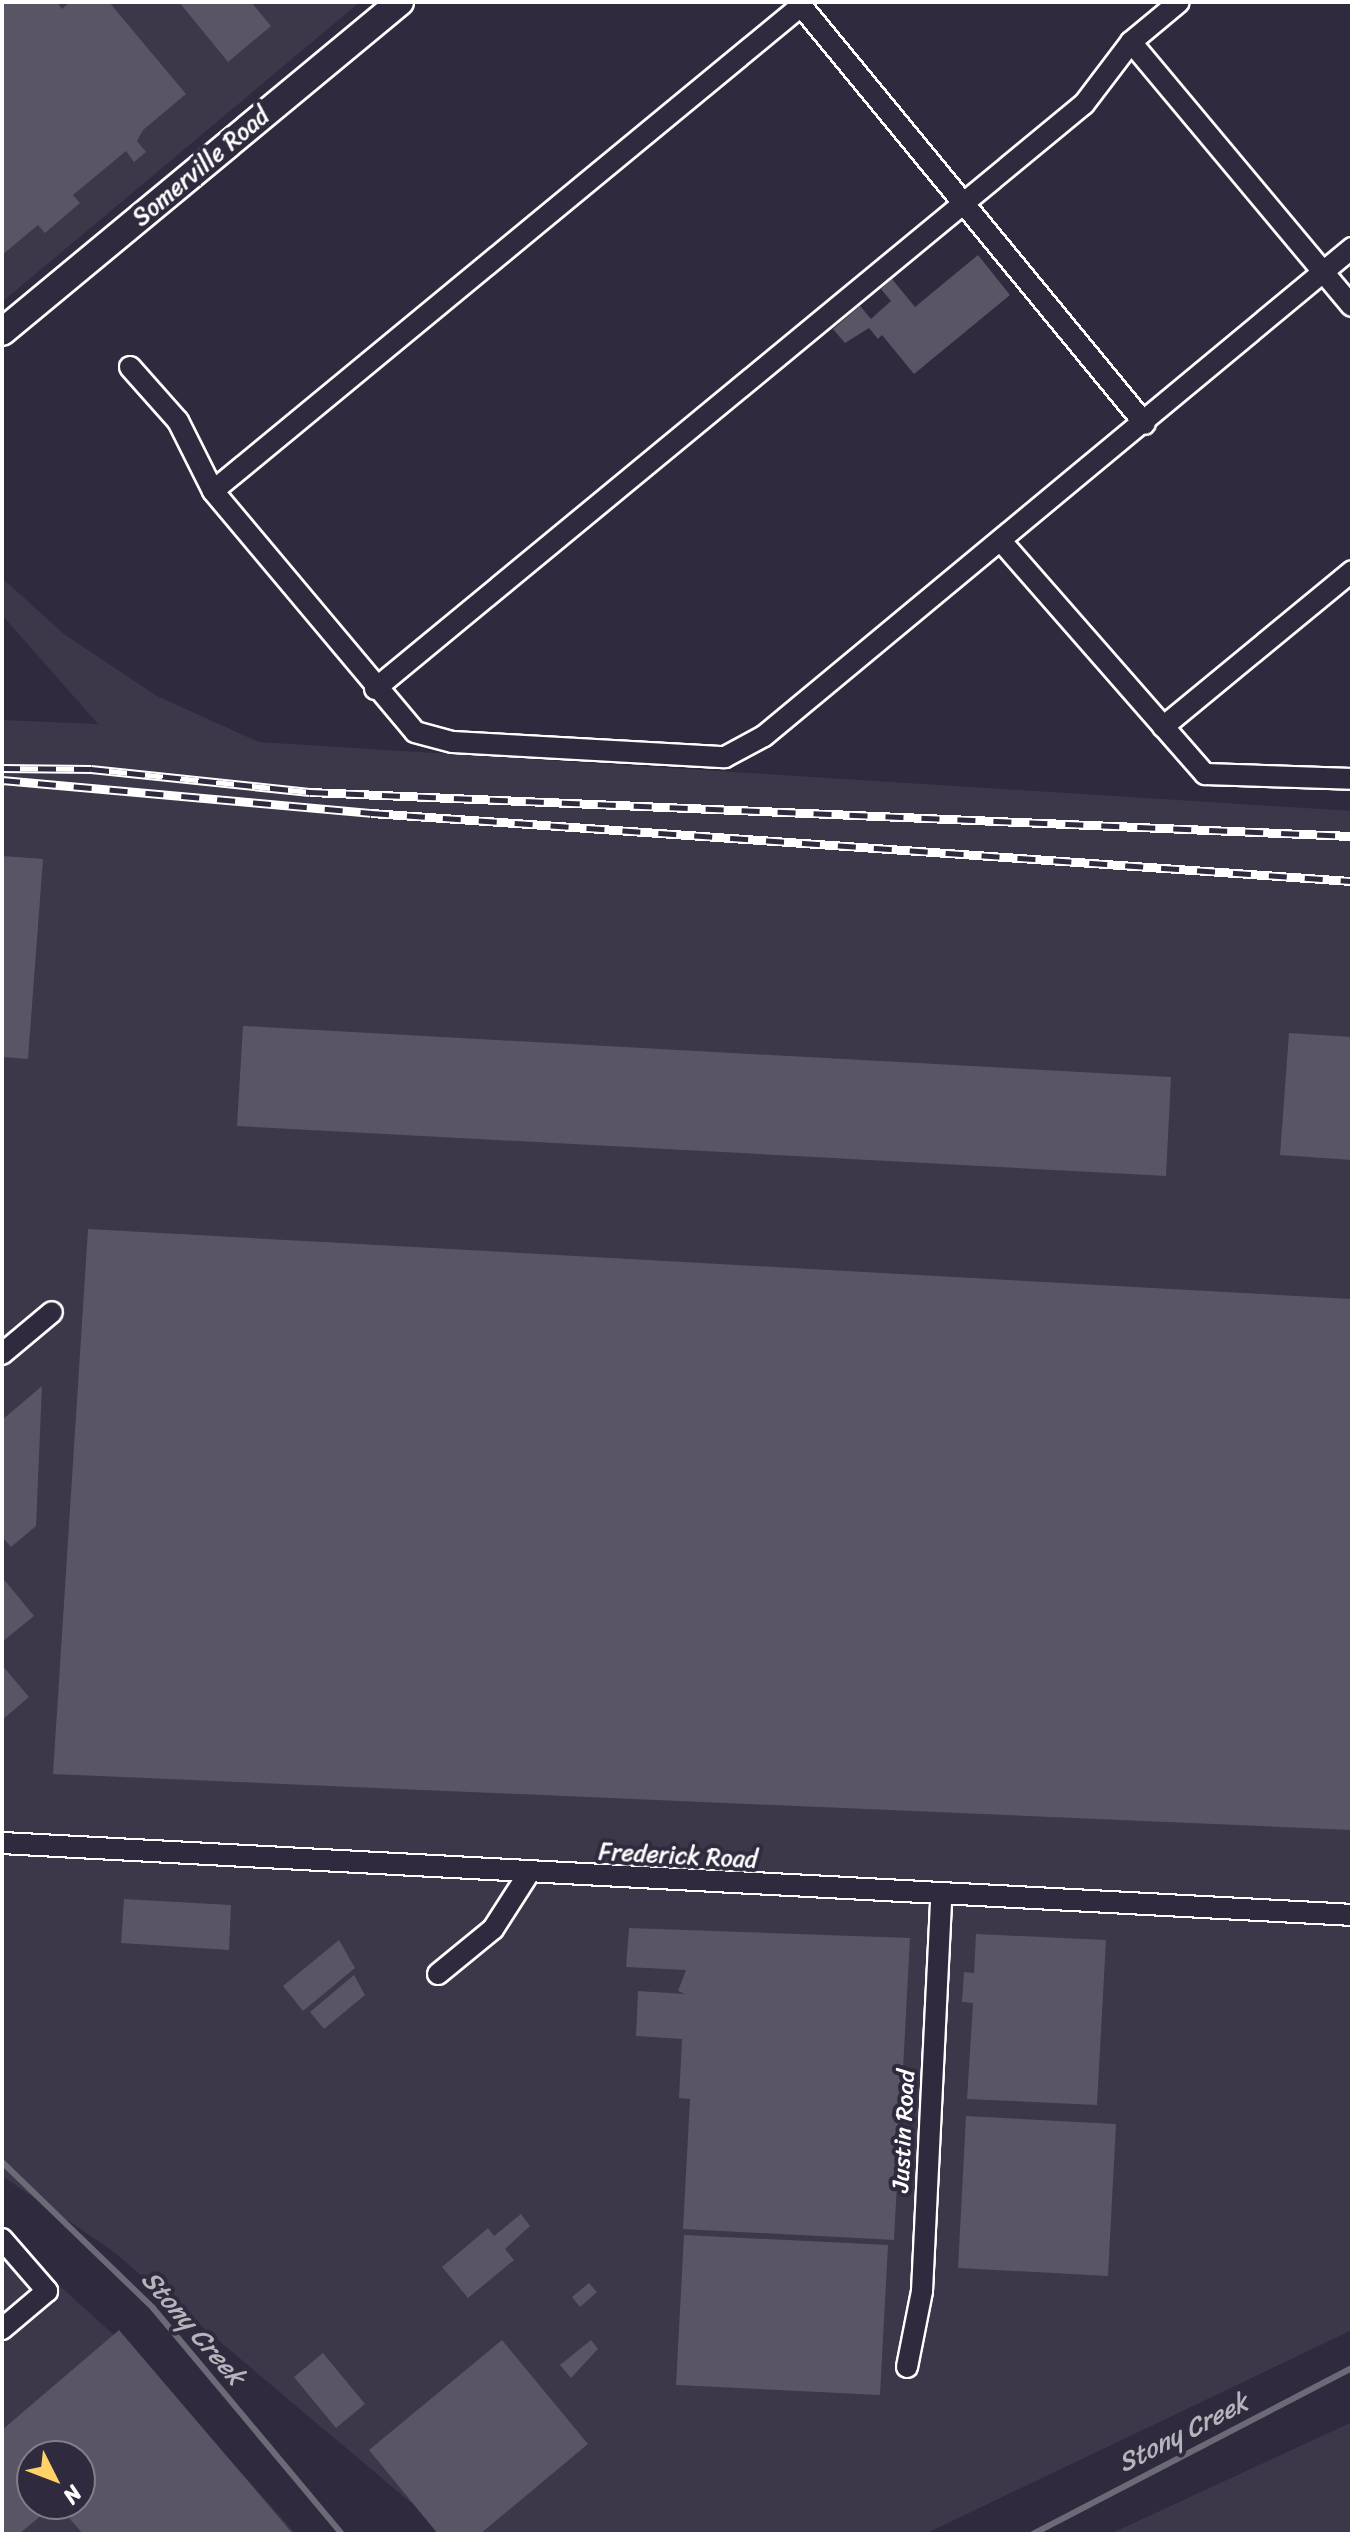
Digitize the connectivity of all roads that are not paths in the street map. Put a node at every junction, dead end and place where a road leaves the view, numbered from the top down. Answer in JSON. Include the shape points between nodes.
{"nodes":[{"id":1,"x":400,"y":2,"type":"edge"},
{"id":2,"x":1179,"y":2,"type":"edge"},
{"id":3,"x":799,"y":4,"type":"edge"},
{"id":4,"x":1131,"y":42,"type":"junction"},
{"id":5,"x":963,"y":203,"type":"junction"},
{"id":6,"x":1352,"y":248,"type":"edge"},
{"id":7,"x":1324,"y":272,"type":"junction"},
{"id":8,"x":1352,"y":306,"type":"edge"},
{"id":9,"x":2,"y":332,"type":"edge"},
{"id":10,"x":130,"y":367,"type":"dead end"},
{"id":11,"x":1145,"y":424,"type":"junction"},
{"id":12,"x":213,"y":491,"type":"junction"},
{"id":13,"x":1001,"y":541,"type":"junction"},
{"id":14,"x":1352,"y":571,"type":"edge"},
{"id":15,"x":375,"y":689,"type":"junction"},
{"id":16,"x":1163,"y":727,"type":"junction"},
{"id":17,"x":1352,"y":779,"type":"edge"},
{"id":18,"x":52,"y":1312,"type":"dead end"},
{"id":19,"x":2,"y":1354,"type":"edge"},
{"id":20,"x":2,"y":1843,"type":"edge"},
{"id":21,"x":529,"y":1873,"type":"junction"},
{"id":22,"x":941,"y":1897,"type":"junction"},
{"id":23,"x":1352,"y":1915,"type":"edge"},
{"id":24,"x":438,"y":1974,"type":"dead end"},
{"id":25,"x":2,"y":2239,"type":"edge"},
{"id":26,"x":2,"y":2329,"type":"edge"},
{"id":27,"x":907,"y":2367,"type":"dead end"}],
"edges":[{"from":1,"to":9,"type":"main road","name":"Somerville Road"},
{"from":2,"to":4,"type":"street"},
{"from":3,"to":5,"type":"street"},
{"from":3,"to":12,"type":"street"},
{"from":4,"to":5,"type":"street","via":[[1084,104]]},
{"from":4,"to":7,"type":"street"},
{"from":5,"to":11,"type":"street"},
{"from":5,"to":15,"type":"street"},
{"from":6,"to":7,"type":"street"},
{"from":7,"to":8,"type":"street"},
{"from":7,"to":11,"type":"street"},
{"from":10,"to":12,"type":"street","via":[[178,421]]},
{"from":11,"to":13,"type":"street"},
{"from":12,"to":15,"type":"street"},
{"from":13,"to":15,"type":"street","via":[[764,736],[725,757],[429,739],[402,721]]},
{"from":13,"to":16,"type":"street"},
{"from":14,"to":16,"type":"street"},
{"from":16,"to":17,"type":"street","via":[[1205,774]]},
{"from":18,"to":19,"type":"street"},
{"from":20,"to":21,"type":"street","name":"Frederick Road"},
{"from":21,"to":22,"type":"street","name":"Frederick Road"},
{"from":21,"to":24,"type":"street","via":[[493,1929]]},
{"from":22,"to":23,"type":"street","name":"Frederick Road"},
{"from":22,"to":27,"type":"street","name":"Justin Road","via":[[922,2291]]},
{"from":25,"to":26,"type":"street","via":[[47,2291]]}]}
